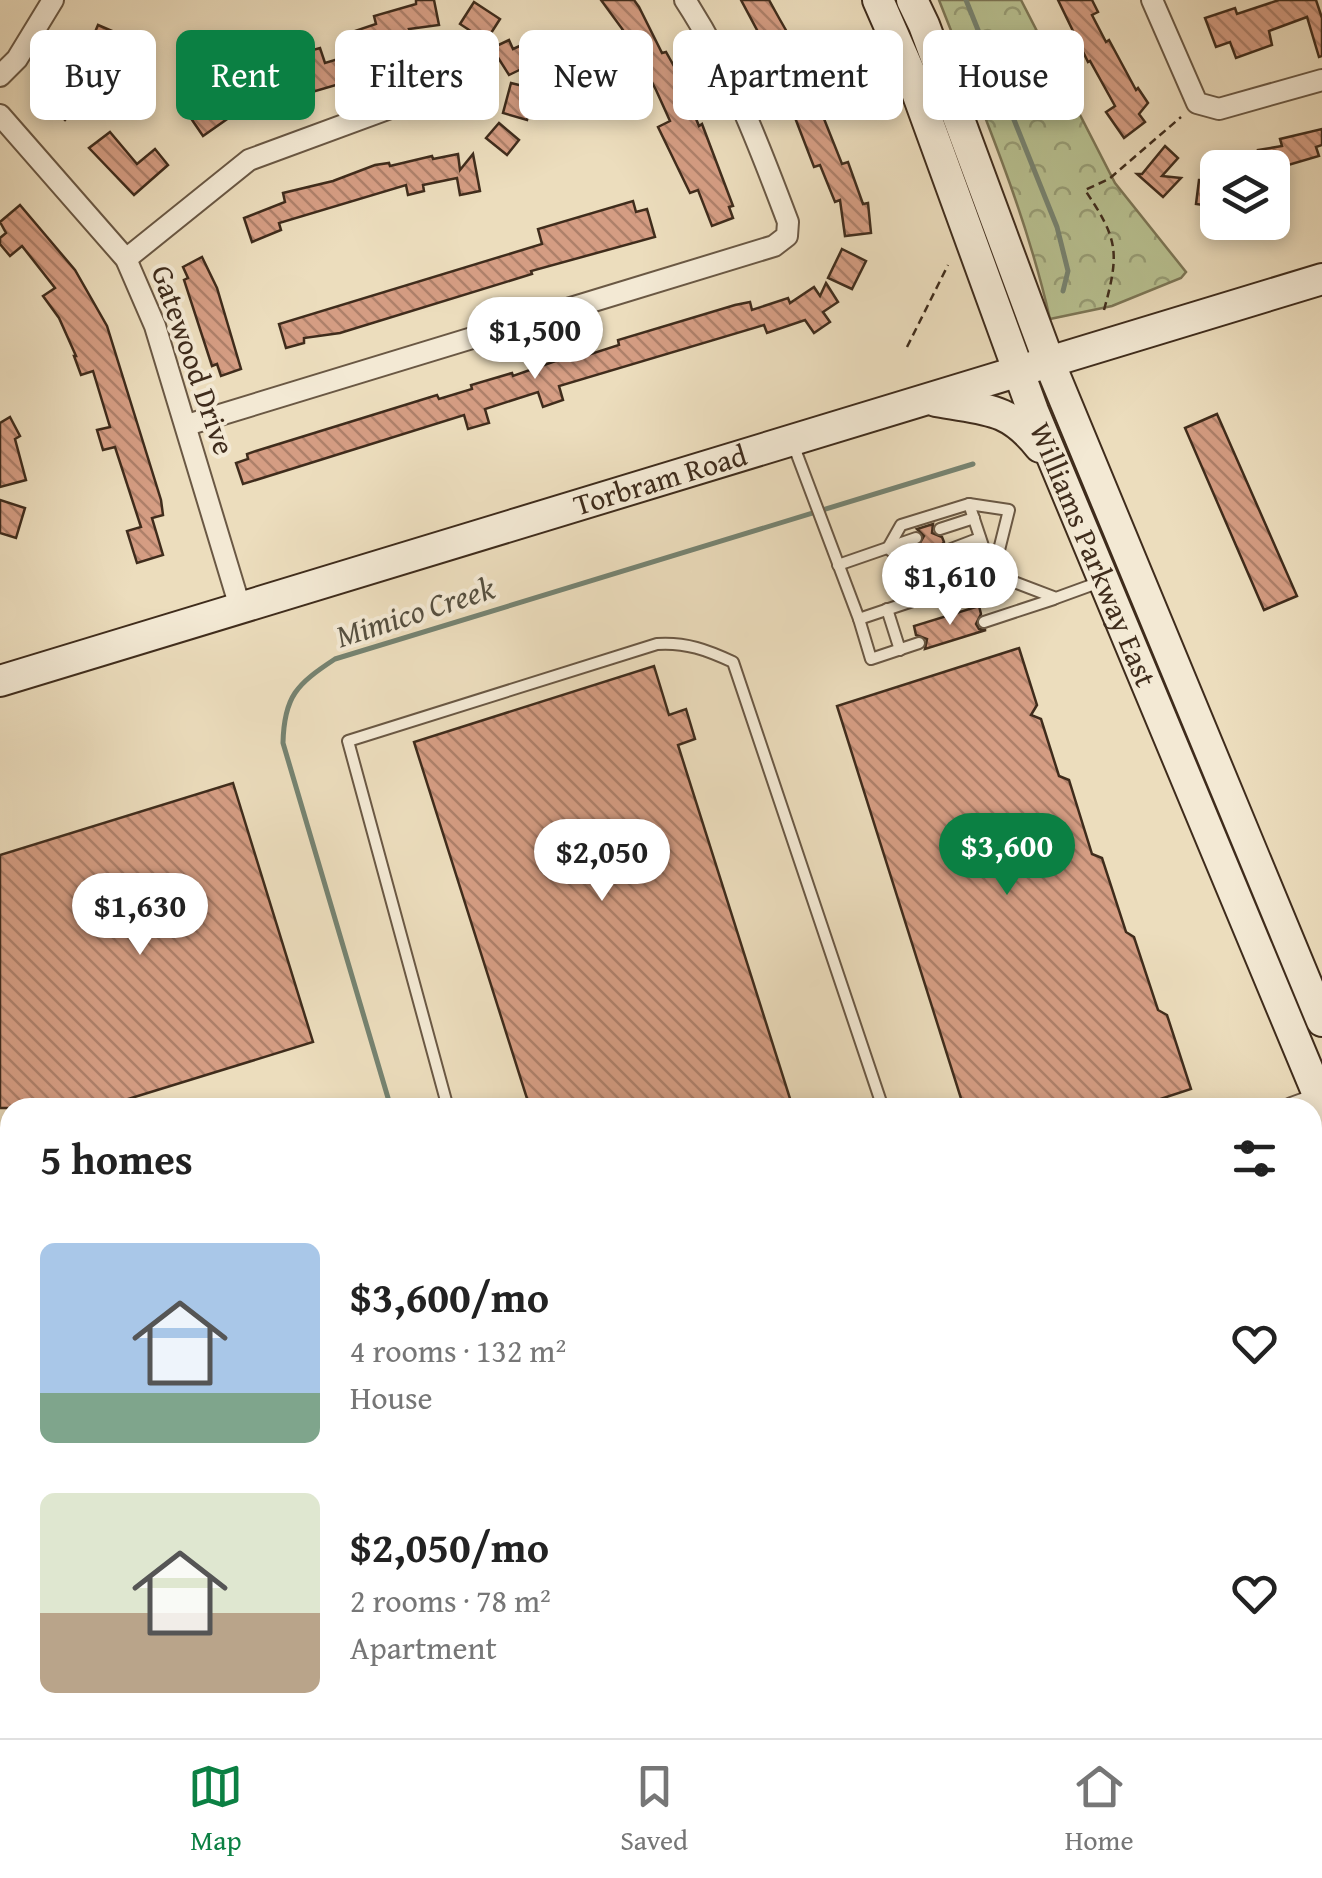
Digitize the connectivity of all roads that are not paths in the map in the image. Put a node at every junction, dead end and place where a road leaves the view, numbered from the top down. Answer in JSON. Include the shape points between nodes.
{"nodes":[{"id":1,"x":53,"y":0,"type":"edge"},
{"id":2,"x":685,"y":0,"type":"edge"},
{"id":3,"x":878,"y":0,"type":"edge"},
{"id":4,"x":912,"y":0,"type":"edge"},
{"id":5,"x":1152,"y":0,"type":"edge"},
{"id":6,"x":0,"y":76,"type":"edge"},
{"id":7,"x":1322,"y":80,"type":"edge"},
{"id":8,"x":0,"y":114,"type":"edge"},
{"id":9,"x":358,"y":120,"type":"edge"},
{"id":10,"x":126,"y":259,"type":"junction"},
{"id":11,"x":1322,"y":278,"type":"edge"},
{"id":12,"x":1050,"y":362,"type":"junction"},
{"id":13,"x":1020,"y":372,"type":"junction"},
{"id":14,"x":928,"y":400,"type":"junction"},
{"id":15,"x":187,"y":425,"type":"junction"},
{"id":16,"x":791,"y":440,"type":"junction"},
{"id":17,"x":1058,"y":469,"type":"junction"},
{"id":18,"x":969,"y":504,"type":"junction"},
{"id":19,"x":974,"y":518,"type":"junction"},
{"id":20,"x":940,"y":529,"type":"dead end"},
{"id":21,"x":916,"y":538,"type":"dead end"},
{"id":22,"x":980,"y":538,"type":"junction"},
{"id":23,"x":888,"y":548,"type":"junction"},
{"id":24,"x":946,"y":551,"type":"dead end"},
{"id":25,"x":922,"y":559,"type":"dead end"},
{"id":26,"x":838,"y":565,"type":"junction"},
{"id":27,"x":993,"y":574,"type":"junction"},
{"id":28,"x":1106,"y":580,"type":"junction"},
{"id":29,"x":1056,"y":598,"type":"junction"},
{"id":30,"x":240,"y":607,"type":"junction"},
{"id":31,"x":888,"y":610,"type":"junction"},
{"id":32,"x":859,"y":619,"type":"junction"},
{"id":33,"x":984,"y":622,"type":"dead end"},
{"id":34,"x":919,"y":643,"type":"dead end"},
{"id":35,"x":900,"y":650,"type":"junction"},
{"id":36,"x":0,"y":682,"type":"edge"},
{"id":37,"x":1321,"y":1015,"type":"edge"},
{"id":38,"x":445,"y":1098,"type":"edge"},
{"id":39,"x":880,"y":1098,"type":"edge"},
{"id":40,"x":1311,"y":1098,"type":"edge"}],
"edges":[{"from":1,"to":6,"type":"street"},
{"from":2,"to":15,"type":"street","via":[[729,77],[788,222],[787,236],[774,246]]},
{"from":3,"to":13,"type":"main road","name":"Williams Parkway East"},
{"from":4,"to":12,"type":"main road","name":"Williams Parkway East"},
{"from":5,"to":7,"type":"street","via":[[1197,103],[1219,109]]},
{"from":8,"to":10,"type":"street","name":"Gatewood Drive"},
{"from":9,"to":10,"type":"street","via":[[249,160]]},
{"from":10,"to":15,"type":"street","name":"Gatewood Drive"},
{"from":11,"to":12,"type":"main road","name":"Torbram Road"},
{"from":12,"to":13,"type":"main road","name":"Torbram Road"},
{"from":12,"to":37,"type":"main road","name":"Williams Parkway East"},
{"from":13,"to":14,"type":"main road","name":"Torbram Road"},
{"from":13,"to":17,"type":"main road","name":"Williams Parkway East"},
{"from":14,"to":16,"type":"main road","name":"Torbram Road"},
{"from":14,"to":17,"type":"main road","via":[[1011,417]]},
{"from":15,"to":30,"type":"street","name":"Gatewood Drive"},
{"from":16,"to":26,"type":"lane"},
{"from":16,"to":30,"type":"main road","name":"Torbram Road"},
{"from":17,"to":28,"type":"main road","name":"Williams Parkway East"},
{"from":18,"to":19,"type":"lane"},
{"from":18,"to":23,"type":"lane","via":[[901,526]]},
{"from":18,"to":27,"type":"lane","via":[[1009,510]]},
{"from":19,"to":20,"type":"lane"},
{"from":19,"to":22,"type":"lane"},
{"from":21,"to":23,"type":"lane"},
{"from":22,"to":24,"type":"lane"},
{"from":22,"to":27,"type":"lane"},
{"from":23,"to":25,"type":"lane","via":[[906,564]]},
{"from":23,"to":26,"type":"lane"},
{"from":26,"to":32,"type":"lane"},
{"from":27,"to":29,"type":"lane"},
{"from":27,"to":31,"type":"lane"},
{"from":28,"to":29,"type":"lane"},
{"from":28,"to":40,"type":"main road","name":"Williams Parkway East"},
{"from":29,"to":33,"type":"lane"},
{"from":30,"to":36,"type":"main road","name":"Torbram Road"},
{"from":31,"to":32,"type":"lane"},
{"from":31,"to":35,"type":"lane"},
{"from":32,"to":35,"type":"lane","via":[[871,659]]},
{"from":34,"to":35,"type":"lane"},
{"from":38,"to":39,"type":"lane","via":[[348,742],[657,644],[680,643],[733,662]]}]}
